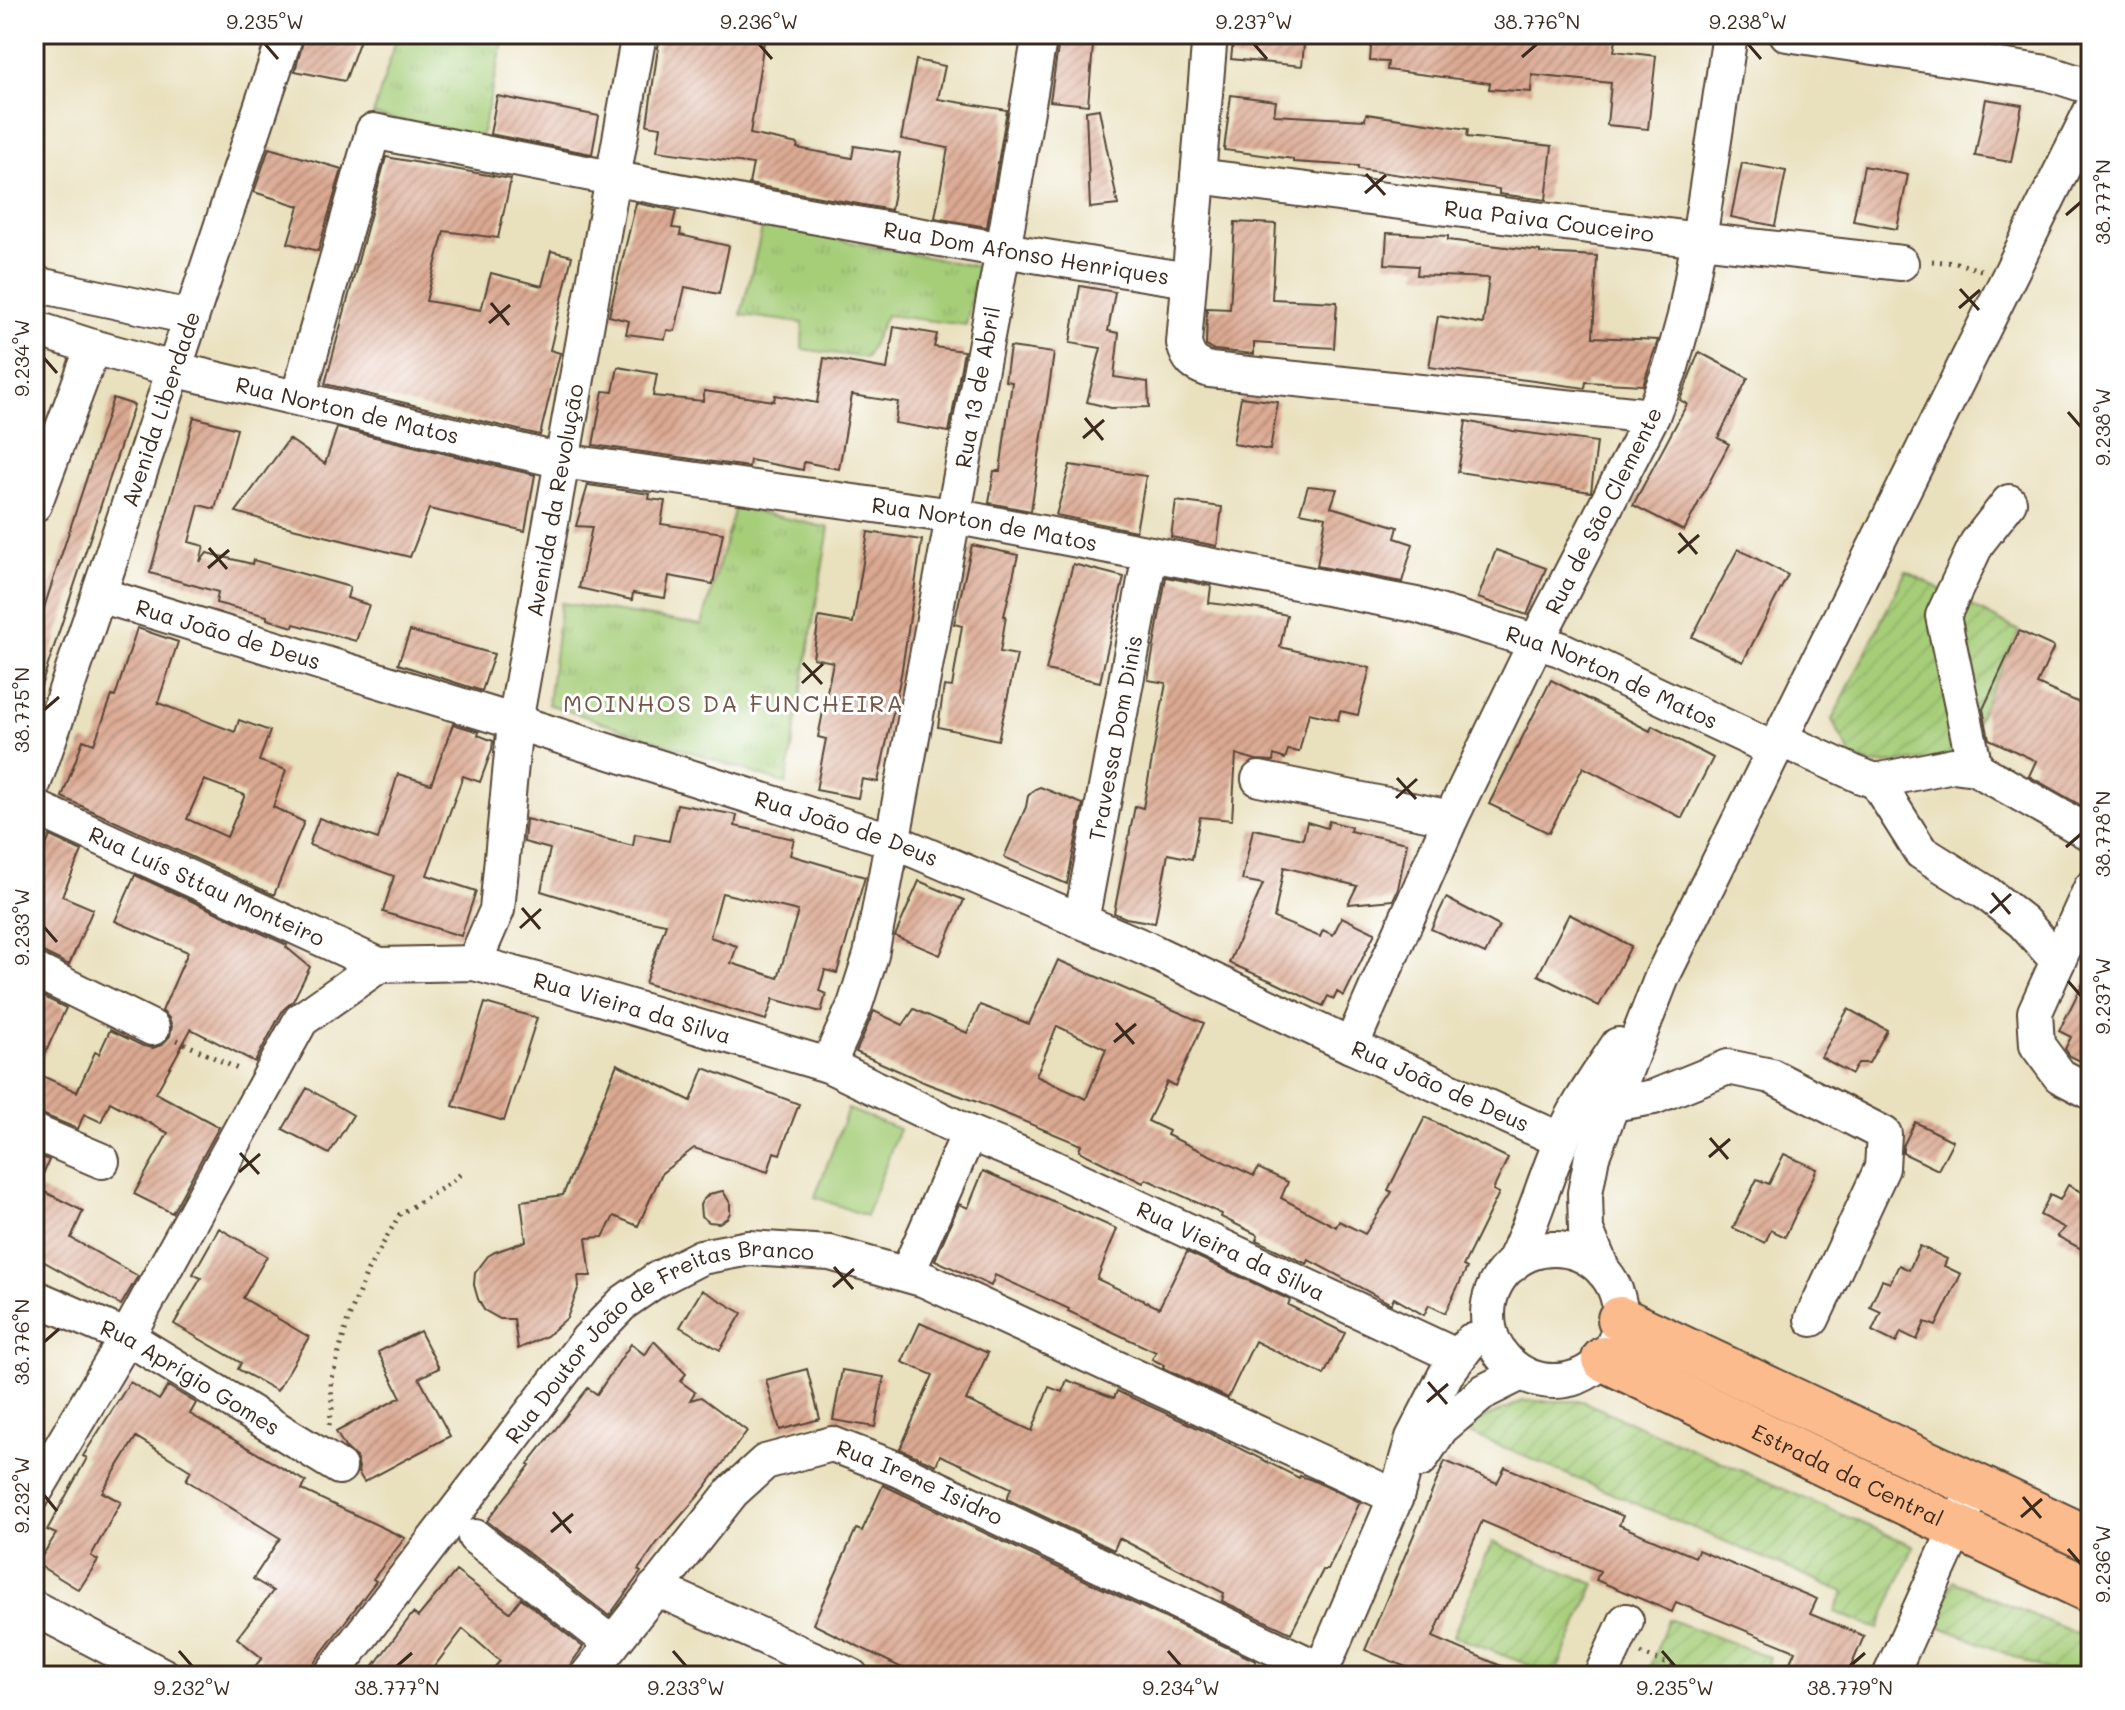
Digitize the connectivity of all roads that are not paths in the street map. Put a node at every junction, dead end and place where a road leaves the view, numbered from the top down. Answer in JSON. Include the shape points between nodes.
{"nodes":[{"id":1,"x":286,"y":34,"type":"edge"},
{"id":2,"x":639,"y":34,"type":"edge"},
{"id":3,"x":1040,"y":34,"type":"edge"},
{"id":4,"x":1210,"y":34,"type":"edge"},
{"id":5,"x":1730,"y":34,"type":"edge"},
{"id":6,"x":1787,"y":34,"type":"edge"},
{"id":7,"x":2091,"y":87,"type":"edge"},
{"id":8,"x":2091,"y":111,"type":"edge"},
{"id":9,"x":1198,"y":176,"type":"junction"},
{"id":10,"x":615,"y":179,"type":"junction"},
{"id":11,"x":1699,"y":240,"type":"junction"},
{"id":12,"x":1003,"y":251,"type":"junction"},
{"id":13,"x":1901,"y":263,"type":"road end"},
{"id":14,"x":1189,"y":280,"type":"junction"},
{"id":15,"x":34,"y":284,"type":"edge"},
{"id":16,"x":190,"y":317,"type":"junction"},
{"id":17,"x":34,"y":328,"type":"edge"},
{"id":18,"x":93,"y":347,"type":"junction"},
{"id":19,"x":173,"y":369,"type":"junction"},
{"id":20,"x":298,"y":398,"type":"junction"},
{"id":21,"x":1652,"y":416,"type":"junction"},
{"id":22,"x":46,"y":432,"type":"edge"},
{"id":23,"x":562,"y":461,"type":"junction"},
{"id":24,"x":2009,"y":502,"type":"dead end"},
{"id":25,"x":34,"y":505,"type":"edge"},
{"id":26,"x":953,"y":516,"type":"junction"},
{"id":27,"x":1150,"y":554,"type":"junction"},
{"id":28,"x":100,"y":595,"type":"junction"},
{"id":29,"x":1536,"y":642,"type":"junction"},
{"id":30,"x":515,"y":722,"type":"junction"},
{"id":31,"x":1777,"y":744,"type":"junction"},
{"id":32,"x":1975,"y":768,"type":"junction"},
{"id":33,"x":1259,"y":779,"type":"dead end"},
{"id":34,"x":1876,"y":781,"type":"junction"},
{"id":35,"x":34,"y":782,"type":"edge"},
{"id":36,"x":34,"y":807,"type":"edge"},
{"id":37,"x":1451,"y":818,"type":"junction"},
{"id":38,"x":2091,"y":834,"type":"edge"},
{"id":39,"x":893,"y":841,"type":"junction"},
{"id":40,"x":2091,"y":888,"type":"edge"},
{"id":41,"x":1081,"y":921,"type":"junction"},
{"id":42,"x":319,"y":937,"type":"junction"},
{"id":43,"x":2058,"y":961,"type":"junction"},
{"id":44,"x":474,"y":963,"type":"junction"},
{"id":45,"x":379,"y":965,"type":"junction"},
{"id":46,"x":34,"y":970,"type":"edge"},
{"id":47,"x":1662,"y":977,"type":"junction"},
{"id":48,"x":332,"y":998,"type":"junction"},
{"id":49,"x":152,"y":1028,"type":"road end"},
{"id":50,"x":1351,"y":1046,"type":"junction"},
{"id":51,"x":828,"y":1065,"type":"junction"},
{"id":52,"x":2091,"y":1092,"type":"edge"},
{"id":53,"x":1612,"y":1104,"type":"junction"},
{"id":54,"x":34,"y":1132,"type":"edge"},
{"id":55,"x":969,"y":1133,"type":"junction"},
{"id":56,"x":1561,"y":1140,"type":"junction"},
{"id":57,"x":102,"y":1161,"type":"dead end"},
{"id":58,"x":1512,"y":1265,"type":"junction"},
{"id":59,"x":1603,"y":1271,"type":"junction"},
{"id":60,"x":907,"y":1274,"type":"junction"},
{"id":61,"x":34,"y":1297,"type":"edge"},
{"id":62,"x":1489,"y":1319,"type":"junction"},
{"id":63,"x":1620,"y":1319,"type":"junction"},
{"id":64,"x":1812,"y":1319,"type":"dead end"},
{"id":65,"x":127,"y":1337,"type":"junction"},
{"id":66,"x":1458,"y":1357,"type":"junction"},
{"id":67,"x":1604,"y":1359,"type":"junction"},
{"id":68,"x":1521,"y":1373,"type":"junction"},
{"id":69,"x":331,"y":1463,"type":"road end"},
{"id":70,"x":1976,"y":1485,"type":"junction"},
{"id":71,"x":34,"y":1493,"type":"edge"},
{"id":72,"x":1396,"y":1497,"type":"junction"},
{"id":73,"x":1956,"y":1527,"type":"junction"},
{"id":74,"x":475,"y":1537,"type":"dead end"},
{"id":75,"x":2091,"y":1540,"type":"edge"},
{"id":76,"x":655,"y":1588,"type":"junction"},
{"id":77,"x":2091,"y":1591,"type":"edge"},
{"id":78,"x":34,"y":1608,"type":"edge"},
{"id":79,"x":1620,"y":1632,"type":"road end"},
{"id":80,"x":612,"y":1644,"type":"junction"},
{"id":81,"x":1320,"y":1673,"type":"edge"},
{"id":82,"x":164,"y":1676,"type":"edge"},
{"id":83,"x":330,"y":1676,"type":"edge"},
{"id":84,"x":587,"y":1676,"type":"edge"},
{"id":85,"x":851,"y":1676,"type":"edge"},
{"id":86,"x":1601,"y":1676,"type":"edge"},
{"id":87,"x":1890,"y":1676,"type":"edge"}],
"edges":[{"from":1,"to":16,"type":"street","name":"Avenida Liberdade"},
{"from":2,"to":10,"type":"street","name":"Avenida da Revolução"},
{"from":3,"to":12,"type":"street","name":"Rua 13 de Abril"},
{"from":4,"to":9,"type":"street"},
{"from":5,"to":11,"type":"street","name":"Rua de São Clemente"},
{"from":6,"to":7,"type":"street","via":[[2047,73]]},
{"from":8,"to":31,"type":"street"},
{"from":9,"to":11,"type":"street","name":"Rua Paiva Couceiro"},
{"from":9,"to":14,"type":"street"},
{"from":10,"to":12,"type":"street","name":"Rua Dom Afonso Henriques"},
{"from":10,"to":20,"type":"street","name":"Rua Dom Afonso Henriques","via":[[373,131]]},
{"from":10,"to":23,"type":"street","name":"Avenida da Revolução"},
{"from":11,"to":13,"type":"street","name":"Rua Paiva Couceiro"},
{"from":11,"to":21,"type":"street","name":"Rua de São Clemente","via":[[1685,316]]},
{"from":12,"to":14,"type":"street","name":"Rua Dom Afonso Henriques"},
{"from":12,"to":26,"type":"street","name":"Rua 13 de Abril"},
{"from":14,"to":21,"type":"street","name":"Rua Dom Afonso Henriques","via":[[1186,354],[1210,370]]},
{"from":15,"to":16,"type":"street"},
{"from":16,"to":19,"type":"street","name":"Avenida Liberdade"},
{"from":17,"to":18,"type":"street","name":"Rua Norton de Matos"},
{"from":18,"to":19,"type":"street","name":"Rua Norton de Matos"},
{"from":18,"to":22,"type":"street"},
{"from":19,"to":20,"type":"street","name":"Rua Norton de Matos"},
{"from":19,"to":28,"type":"street","name":"Avenida Liberdade"},
{"from":20,"to":23,"type":"street","name":"Rua Norton de Matos"},
{"from":21,"to":29,"type":"street","name":"Rua de São Clemente"},
{"from":22,"to":25,"type":"street"},
{"from":23,"to":26,"type":"street","name":"Rua Norton de Matos"},
{"from":23,"to":30,"type":"street","name":"Avenida da Revolução"},
{"from":24,"to":32,"type":"street","via":[[1977,543],[1943,616]]},
{"from":26,"to":27,"type":"street","name":"Rua Norton de Matos"},
{"from":26,"to":39,"type":"street","name":"Rua 13 de Abril"},
{"from":27,"to":29,"type":"street","name":"Rua Norton de Matos","via":[[1416,605]]},
{"from":27,"to":41,"type":"street","name":"Travessa Dom Dinis"},
{"from":28,"to":30,"type":"street","name":"Rua João de Deus"},
{"from":28,"to":35,"type":"street","name":"Avenida Liberdade"},
{"from":29,"to":31,"type":"street","name":"Rua Norton de Matos"},
{"from":29,"to":37,"type":"street","name":"Rua de São Clemente"},
{"from":30,"to":39,"type":"street","name":"Rua João de Deus"},
{"from":30,"to":44,"type":"street","name":"Avenida da Revolução","via":[[497,910]]},
{"from":31,"to":34,"type":"street","name":"Rua Norton de Matos"},
{"from":31,"to":47,"type":"street"},
{"from":32,"to":34,"type":"street","via":[[1953,765]]},
{"from":32,"to":38,"type":"street"},
{"from":33,"to":37,"type":"street"},
{"from":34,"to":43,"type":"street","via":[[1921,852],[2014,914]]},
{"from":36,"to":42,"type":"street","name":"Rua Luís Sttau Monteiro"},
{"from":37,"to":50,"type":"street","name":"Rua de São Clemente"},
{"from":39,"to":41,"type":"street","name":"Rua João de Deus"},
{"from":39,"to":51,"type":"street","name":"Rua 13 de Abril","via":[[871,955]]},
{"from":40,"to":43,"type":"street"},
{"from":41,"to":50,"type":"street","name":"Rua João de Deus"},
{"from":42,"to":45,"type":"street","name":"Rua Luís Sttau Monteiro"},
{"from":42,"to":48,"type":"street"},
{"from":43,"to":52,"type":"street","via":[[2035,1012],[2037,1045],[2060,1076]]},
{"from":44,"to":45,"type":"street","name":"Rua Vieira da Silva"},
{"from":44,"to":51,"type":"street","name":"Rua Vieira da Silva"},
{"from":45,"to":48,"type":"street"},
{"from":46,"to":49,"type":"street"},
{"from":47,"to":53,"type":"street"},
{"from":47,"to":56,"type":"street"},
{"from":48,"to":65,"type":"street","via":[[301,1020]]},
{"from":50,"to":56,"type":"street","name":"Rua João de Deus"},
{"from":51,"to":55,"type":"street","name":"Rua Vieira da Silva"},
{"from":53,"to":59,"type":"street","via":[[1592,1156],[1585,1193],[1586,1230]]},
{"from":53,"to":64,"type":"street","via":[[1654,1097],[1728,1067],[1771,1076],[1884,1134],[1882,1168]]},
{"from":54,"to":57,"type":"street"},
{"from":55,"to":60,"type":"street"},
{"from":55,"to":66,"type":"street","name":"Rua Vieira da Silva"},
{"from":56,"to":58,"type":"street"},
{"from":58,"to":59,"type":"street","via":[[1542,1250],[1559,1249],[1590,1260]]},
{"from":58,"to":62,"type":"street","via":[[1490,1299]]},
{"from":59,"to":63,"type":"street","via":[[1617,1293]]},
{"from":60,"to":72,"type":"street","name":"Rua Doutor João de Freitas Branco"},
{"from":60,"to":83,"type":"street","name":"Rua Doutor João de Freitas Branco","via":[[830,1253],[749,1248],[701,1257],[624,1302],[588,1339]]},
{"from":61,"to":65,"type":"street","name":"Rua Aprígio Gomes"},
{"from":62,"to":66,"type":"street"},
{"from":62,"to":68,"type":"street","via":[[1498,1350]]},
{"from":63,"to":67,"type":"street","via":[[1616,1341]]},
{"from":63,"to":70,"type":"main road","name":"Estrada da Central"},
{"from":65,"to":69,"type":"street","name":"Rua Aprígio Gomes"},
{"from":65,"to":71,"type":"street"},
{"from":66,"to":72,"type":"street","via":[[1413,1438]]},
{"from":67,"to":68,"type":"street","via":[[1565,1381]]},
{"from":67,"to":73,"type":"main road","name":"Estrada da Central"},
{"from":68,"to":72,"type":"street","via":[[1485,1391],[1441,1428]]},
{"from":70,"to":73,"type":"street"},
{"from":70,"to":75,"type":"main road","name":"Estrada da Central"},
{"from":72,"to":81,"type":"street"},
{"from":73,"to":77,"type":"main road","name":"Estrada da Central"},
{"from":73,"to":87,"type":"street"},
{"from":74,"to":80,"type":"street"},
{"from":76,"to":80,"type":"street","name":"Rua Irene Isidro"},
{"from":76,"to":81,"type":"street","name":"Rua Irene Isidro","via":[[732,1492],[765,1462],[832,1444],[897,1469]]},
{"from":76,"to":85,"type":"street"},
{"from":78,"to":82,"type":"street"},
{"from":79,"to":86,"type":"street"},
{"from":80,"to":84,"type":"street","name":"Rua Irene Isidro"}]}
